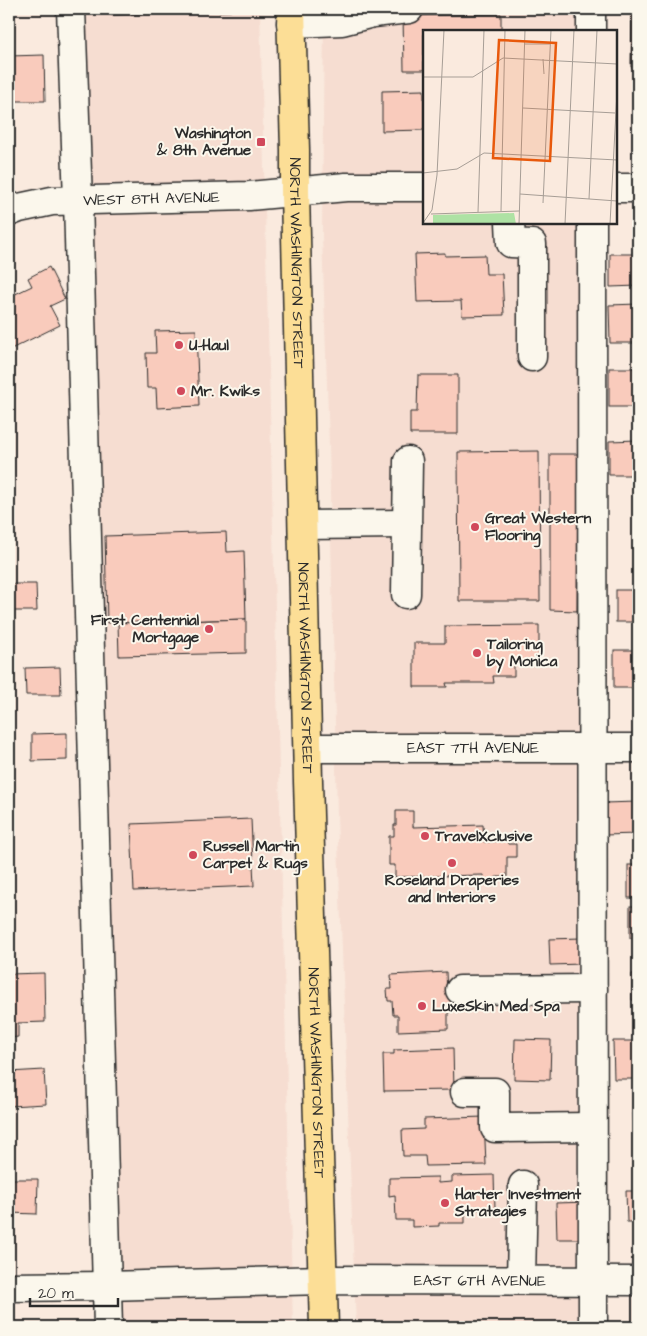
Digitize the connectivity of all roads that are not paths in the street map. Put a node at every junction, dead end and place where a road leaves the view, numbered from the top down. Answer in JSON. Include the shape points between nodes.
{"nodes":[{"id":1,"x":71,"y":9,"type":"edge"},
{"id":2,"x":409,"y":9,"type":"edge"},
{"id":3,"x":591,"y":9,"type":"edge"},
{"id":4,"x":291,"y":16,"type":"edge"},
{"id":5,"x":591,"y":30,"type":"edge"},
{"id":6,"x":423,"y":188,"type":"edge"},
{"id":7,"x":617,"y":188,"type":"edge"},
{"id":8,"x":638,"y":188,"type":"edge"},
{"id":9,"x":295,"y":191,"type":"junction"},
{"id":10,"x":78,"y":200,"type":"junction"},
{"id":11,"x":9,"y":212,"type":"edge"},
{"id":12,"x":510,"y":224,"type":"edge"},
{"id":13,"x":592,"y":224,"type":"edge"},
{"id":14,"x":532,"y":357,"type":"dead end"},
{"id":15,"x":408,"y":460,"type":"dead end"},
{"id":16,"x":407,"y":524,"type":"junction"},
{"id":17,"x":303,"y":525,"type":"junction"},
{"id":18,"x":406,"y":594,"type":"dead end"},
{"id":19,"x":308,"y":748,"type":"junction"},
{"id":20,"x":638,"y":748,"type":"edge"},
{"id":21,"x":592,"y":749,"type":"junction"},
{"id":22,"x":592,"y":989,"type":"junction"},
{"id":23,"x":460,"y":990,"type":"dead end"},
{"id":24,"x":465,"y":1092,"type":"dead end"},
{"id":25,"x":592,"y":1127,"type":"junction"},
{"id":26,"x":523,"y":1185,"type":"dead end"},
{"id":27,"x":323,"y":1280,"type":"junction"},
{"id":28,"x":521,"y":1280,"type":"junction"},
{"id":29,"x":593,"y":1280,"type":"junction"},
{"id":30,"x":638,"y":1281,"type":"edge"},
{"id":31,"x":107,"y":1286,"type":"junction"},
{"id":32,"x":9,"y":1287,"type":"edge"},
{"id":33,"x":108,"y":1327,"type":"edge"},
{"id":34,"x":324,"y":1327,"type":"edge"},
{"id":35,"x":593,"y":1327,"type":"edge"}],
"edges":[{"from":1,"to":10,"type":"street"},
{"from":2,"to":4,"type":"street","via":[[372,13],[342,21]]},
{"from":3,"to":5,"type":"street"},
{"from":4,"to":9,"type":"main road","name":"NORTH WASHINGTON STREET"},
{"from":6,"to":9,"type":"street","name":"WEST 8TH AVENUE","via":[[346,187]]},
{"from":7,"to":8,"type":"street"},
{"from":9,"to":10,"type":"street","name":"WEST 8TH AVENUE","via":[[249,196]]},
{"from":9,"to":17,"type":"main road","name":"NORTH WASHINGTON STREET"},
{"from":10,"to":11,"type":"street","name":"WEST 8TH AVENUE","via":[[52,201]]},
{"from":10,"to":31,"type":"street"},
{"from":12,"to":14,"type":"street","via":[[511,243],[532,244]]},
{"from":13,"to":21,"type":"street"},
{"from":15,"to":16,"type":"street"},
{"from":16,"to":17,"type":"street"},
{"from":16,"to":18,"type":"street"},
{"from":17,"to":19,"type":"main road","name":"NORTH WASHINGTON STREET"},
{"from":19,"to":21,"type":"street","name":"EAST 7TH AVENUE"},
{"from":19,"to":27,"type":"main road","name":"NORTH WASHINGTON STREET"},
{"from":20,"to":21,"type":"street","name":"EAST 7TH AVENUE"},
{"from":21,"to":22,"type":"street"},
{"from":22,"to":23,"type":"street"},
{"from":22,"to":25,"type":"street"},
{"from":24,"to":25,"type":"street","via":[[495,1092],[495,1128]]},
{"from":25,"to":29,"type":"street"},
{"from":26,"to":28,"type":"street"},
{"from":27,"to":28,"type":"street","name":"EAST 6TH AVENUE"},
{"from":27,"to":31,"type":"street","name":"EAST 6TH AVENUE"},
{"from":27,"to":34,"type":"main road","name":"NORTH WASHINGTON STREET"},
{"from":28,"to":29,"type":"street","name":"EAST 6TH AVENUE"},
{"from":29,"to":30,"type":"street","name":"EAST 6TH AVENUE"},
{"from":29,"to":35,"type":"street"},
{"from":31,"to":32,"type":"street","name":"EAST 6TH AVENUE"},
{"from":31,"to":33,"type":"street"}]}
